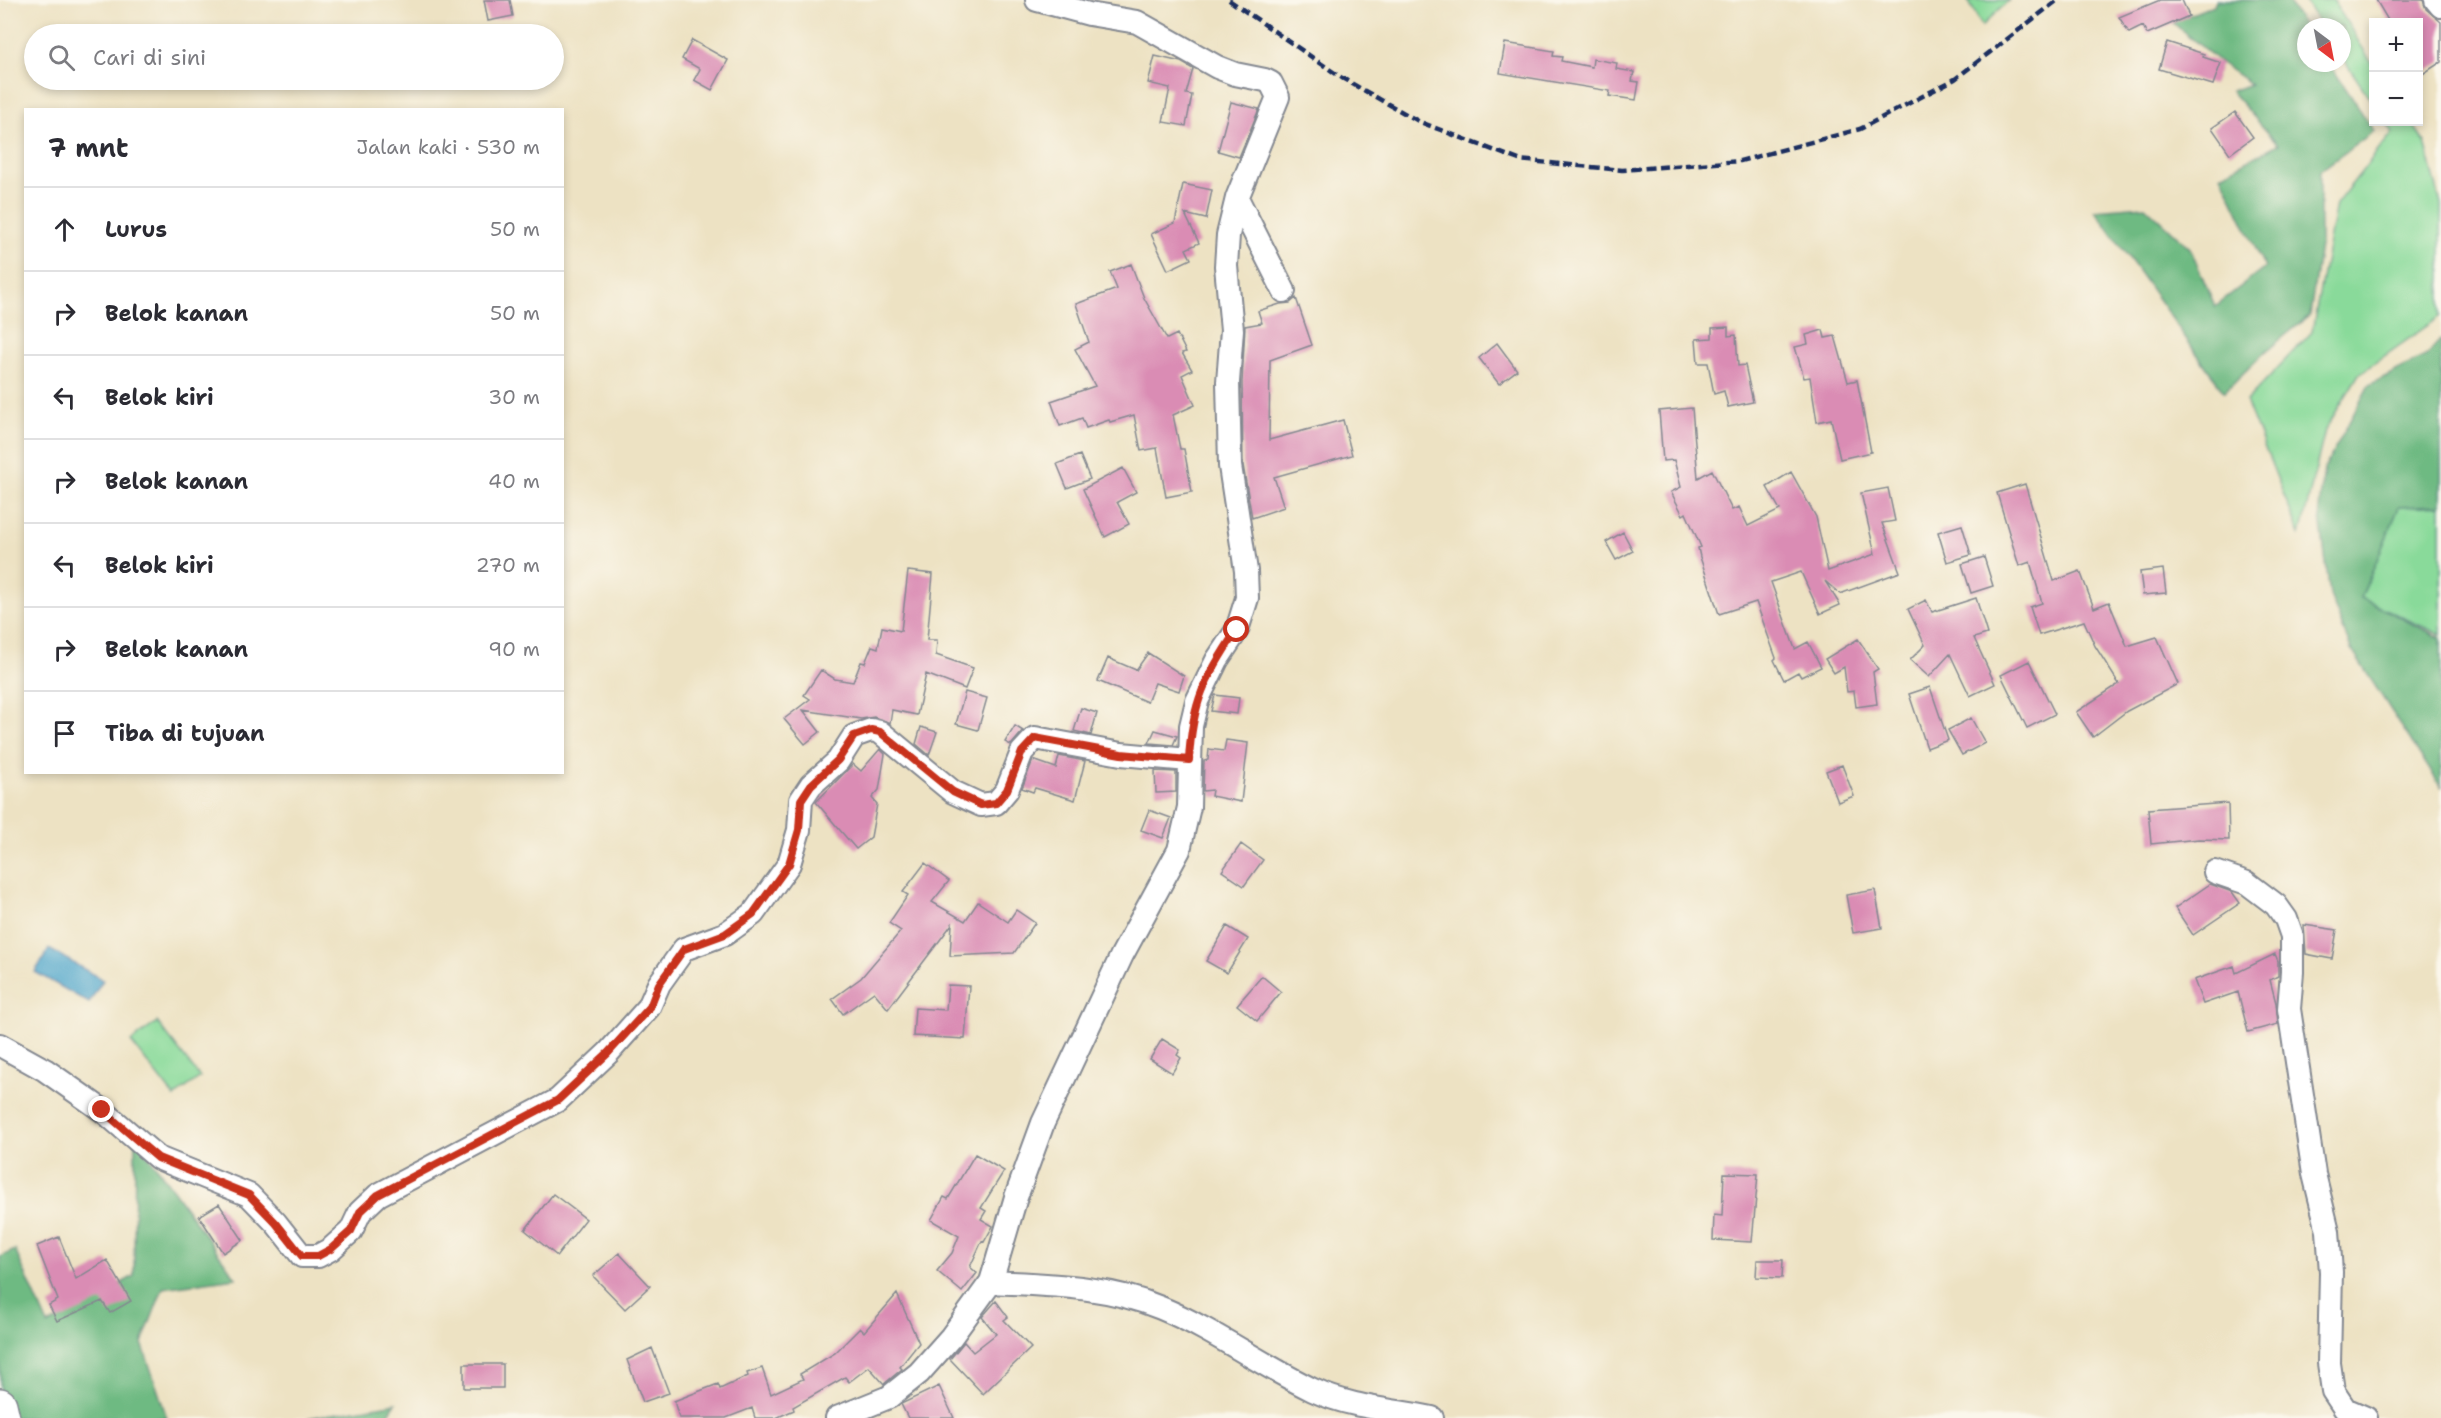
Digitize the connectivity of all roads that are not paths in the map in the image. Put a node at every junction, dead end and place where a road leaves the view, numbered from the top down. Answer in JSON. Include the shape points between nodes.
{"nodes":[{"id":1,"x":1037,"y":0,"type":"edge"},
{"id":2,"x":2436,"y":0,"type":"edge"},
{"id":3,"x":2441,"y":6,"type":"edge"},
{"id":4,"x":1237,"y":198,"type":"junction"},
{"id":5,"x":1284,"y":291,"type":"dead end"},
{"id":6,"x":1189,"y":760,"type":"junction"},
{"id":7,"x":2215,"y":872,"type":"dead end"},
{"id":8,"x":0,"y":1045,"type":"edge"},
{"id":9,"x":991,"y":1282,"type":"junction"},
{"id":10,"x":0,"y":1405,"type":"edge"},
{"id":11,"x":3,"y":1418,"type":"edge"},
{"id":12,"x":837,"y":1418,"type":"edge"},
{"id":13,"x":1432,"y":1418,"type":"edge"},
{"id":14,"x":2366,"y":1418,"type":"edge"}],
"edges":[{"from":1,"to":4,"type":"street","via":[[1137,22],[1218,67],[1271,83],[1278,97]]},
{"from":2,"to":3,"type":"street"},
{"from":4,"to":5,"type":"street"},
{"from":4,"to":6,"type":"street","via":[[1226,266],[1232,330],[1228,382],[1230,466],[1247,598],[1237,630],[1197,701]]},
{"from":6,"to":8,"type":"street","via":[[1121,754],[1035,738],[1022,752],[1007,790],[996,803],[981,805],[953,792],[880,732],[871,730],[854,736],[801,800],[799,830],[789,864],[753,914],[725,934],[684,949],[659,984],[650,1007],[558,1100],[378,1195],[360,1212],[351,1231],[318,1256],[302,1256],[249,1195],[158,1158],[102,1110],[45,1070]]},
{"from":6,"to":9,"type":"street","via":[[1189,807],[1179,849],[1122,955],[1043,1123]]},
{"from":7,"to":14,"type":"street","via":[[2247,883],[2276,905],[2292,936],[2289,1009],[2314,1174],[2328,1231],[2333,1391],[2345,1409]]},
{"from":9,"to":12,"type":"street","via":[[951,1337],[919,1372],[889,1397]]},
{"from":9,"to":13,"type":"street","via":[[1109,1292],[1160,1307],[1314,1390]]},
{"from":10,"to":11,"type":"highway"}]}
